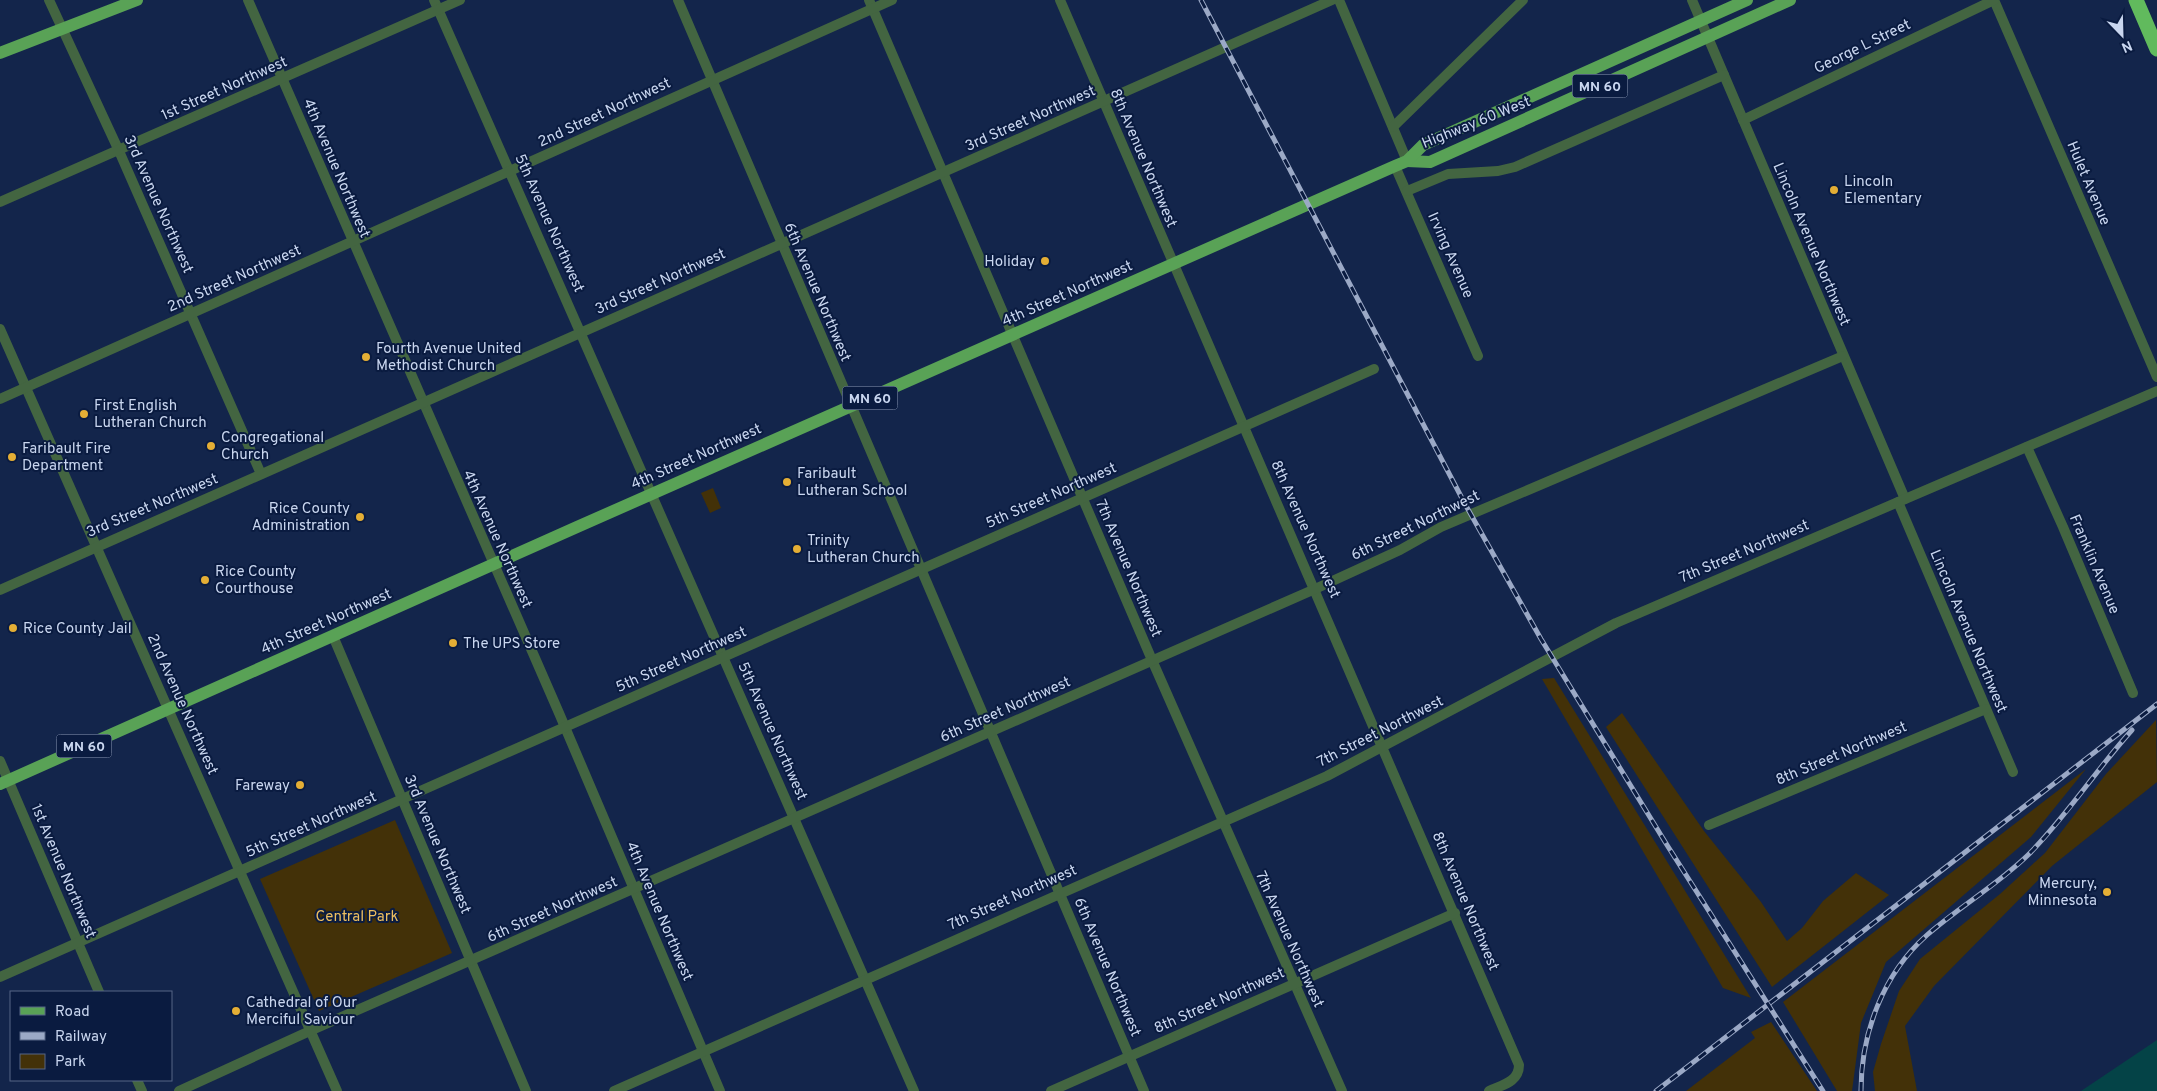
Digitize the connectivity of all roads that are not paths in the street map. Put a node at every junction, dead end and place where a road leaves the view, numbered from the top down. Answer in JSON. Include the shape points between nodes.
{"nodes":[{"id":1,"x":49,"y":0,"type":"edge"},
{"id":2,"x":136,"y":0,"type":"edge"},
{"id":3,"x":248,"y":0,"type":"edge"},
{"id":4,"x":460,"y":0,"type":"edge"},
{"id":5,"x":678,"y":0,"type":"edge"},
{"id":6,"x":892,"y":0,"type":"edge"},
{"id":7,"x":1060,"y":0,"type":"edge"},
{"id":8,"x":1332,"y":0,"type":"edge"},
{"id":9,"x":1339,"y":0,"type":"edge"},
{"id":10,"x":1694,"y":0,"type":"edge"},
{"id":11,"x":1747,"y":0,"type":"edge"},
{"id":12,"x":1790,"y":0,"type":"edge"},
{"id":13,"x":1994,"y":0,"type":"edge"},
{"id":14,"x":2136,"y":0,"type":"edge"},
{"id":15,"x":1517,"y":2,"type":"edge"},
{"id":16,"x":870,"y":4,"type":"edge"},
{"id":17,"x":437,"y":5,"type":"edge"},
{"id":18,"x":1700,"y":21,"type":"junction"},
{"id":19,"x":62,"y":29,"type":"junction"},
{"id":20,"x":1708,"y":37,"type":"junction"},
{"id":21,"x":2157,"y":50,"type":"edge"},
{"id":22,"x":0,"y":53,"type":"edge"},
{"id":23,"x":1724,"y":74,"type":"junction"},
{"id":24,"x":282,"y":78,"type":"junction"},
{"id":25,"x":710,"y":80,"type":"junction"},
{"id":26,"x":1103,"y":102,"type":"junction"},
{"id":27,"x":1743,"y":120,"type":"junction"},
{"id":28,"x":1393,"y":127,"type":"junction"},
{"id":29,"x":120,"y":151,"type":"junction"},
{"id":30,"x":1401,"y":164,"type":"junction"},
{"id":31,"x":511,"y":172,"type":"junction"},
{"id":32,"x":943,"y":173,"type":"junction"},
{"id":33,"x":1407,"y":191,"type":"junction"},
{"id":34,"x":0,"y":202,"type":"edge"},
{"id":35,"x":352,"y":241,"type":"junction"},
{"id":36,"x":781,"y":244,"type":"junction"},
{"id":37,"x":1173,"y":263,"type":"junction"},
{"id":38,"x":191,"y":314,"type":"junction"},
{"id":39,"x":0,"y":329,"type":"edge"},
{"id":40,"x":581,"y":332,"type":"junction"},
{"id":41,"x":1013,"y":335,"type":"junction"},
{"id":42,"x":1478,"y":356,"type":"dead end"},
{"id":43,"x":1843,"y":356,"type":"junction"},
{"id":44,"x":1374,"y":369,"type":"dead end"},
{"id":45,"x":2157,"y":377,"type":"edge"},
{"id":46,"x":27,"y":387,"type":"junction"},
{"id":47,"x":2157,"y":391,"type":"edge"},
{"id":48,"x":0,"y":399,"type":"edge"},
{"id":49,"x":422,"y":403,"type":"junction"},
{"id":50,"x":851,"y":406,"type":"junction"},
{"id":51,"x":1244,"y":426,"type":"junction"},
{"id":52,"x":2027,"y":447,"type":"junction"},
{"id":53,"x":261,"y":474,"type":"junction"},
{"id":54,"x":652,"y":493,"type":"junction"},
{"id":55,"x":1082,"y":497,"type":"junction"},
{"id":56,"x":1901,"y":500,"type":"junction"},
{"id":57,"x":95,"y":546,"type":"junction"},
{"id":58,"x":492,"y":564,"type":"junction"},
{"id":59,"x":921,"y":570,"type":"junction"},
{"id":60,"x":1315,"y":589,"type":"junction"},
{"id":61,"x":0,"y":590,"type":"edge"},
{"id":62,"x":333,"y":636,"type":"junction"},
{"id":63,"x":724,"y":656,"type":"junction"},
{"id":64,"x":1152,"y":660,"type":"junction"},
{"id":65,"x":2132,"y":693,"type":"dead end"},
{"id":66,"x":168,"y":708,"type":"junction"},
{"id":67,"x":1986,"y":709,"type":"junction"},
{"id":68,"x":565,"y":728,"type":"junction"},
{"id":69,"x":991,"y":732,"type":"junction"},
{"id":70,"x":1384,"y":748,"type":"junction"},
{"id":71,"x":0,"y":761,"type":"edge"},
{"id":72,"x":2013,"y":772,"type":"dead end"},
{"id":73,"x":4,"y":782,"type":"edge"},
{"id":74,"x":402,"y":799,"type":"junction"},
{"id":75,"x":795,"y":818,"type":"junction"},
{"id":76,"x":1222,"y":822,"type":"junction"},
{"id":77,"x":1709,"y":824,"type":"dead end"},
{"id":78,"x":241,"y":871,"type":"junction"},
{"id":79,"x":634,"y":889,"type":"junction"},
{"id":80,"x":1060,"y":892,"type":"junction"},
{"id":81,"x":1455,"y":914,"type":"junction"},
{"id":82,"x":78,"y":943,"type":"junction"},
{"id":83,"x":472,"y":961,"type":"junction"},
{"id":84,"x":0,"y":977,"type":"edge"},
{"id":85,"x":864,"y":979,"type":"junction"},
{"id":86,"x":1293,"y":983,"type":"junction"},
{"id":87,"x":99,"y":991,"type":"edge"},
{"id":88,"x":312,"y":1030,"type":"junction"},
{"id":89,"x":703,"y":1052,"type":"junction"},
{"id":90,"x":1129,"y":1056,"type":"junction"},
{"id":91,"x":179,"y":1091,"type":"edge"},
{"id":92,"x":337,"y":1091,"type":"edge"},
{"id":93,"x":526,"y":1091,"type":"edge"},
{"id":94,"x":614,"y":1091,"type":"edge"},
{"id":95,"x":720,"y":1091,"type":"edge"},
{"id":96,"x":914,"y":1091,"type":"edge"},
{"id":97,"x":1051,"y":1091,"type":"edge"},
{"id":98,"x":1144,"y":1091,"type":"edge"},
{"id":99,"x":1342,"y":1091,"type":"edge"},
{"id":100,"x":1489,"y":1091,"type":"edge"}],
"edges":[{"from":1,"to":19,"type":"street","name":"3rd Avenue Northwest"},
{"from":2,"to":19,"type":"main road"},
{"from":3,"to":24,"type":"street","name":"4th Avenue Northwest"},
{"from":4,"to":17,"type":"street","name":"1st Street Northwest"},
{"from":5,"to":25,"type":"street","name":"6th Avenue Northwest"},
{"from":6,"to":16,"type":"street","name":"2nd Street Northwest"},
{"from":7,"to":26,"type":"street","name":"8th Avenue Northwest"},
{"from":8,"to":26,"type":"street","name":"3rd Street Northwest"},
{"from":9,"to":28,"type":"street","name":"Irving Avenue"},
{"from":10,"to":18,"type":"street","name":"Lincoln Avenue Northwest"},
{"from":11,"to":18,"type":"main road","name":"Highway 60 West","number":"MN 60"},
{"from":12,"to":20,"type":"main road","name":"Highway 60 West","number":"MN 60"},
{"from":13,"to":27,"type":"street","name":"George L Street"},
{"from":13,"to":45,"type":"street","name":"Hulet Avenue"},
{"from":14,"to":21,"type":"highway"},
{"from":15,"to":28,"type":"street"},
{"from":16,"to":25,"type":"street","name":"2nd Street Northwest"},
{"from":16,"to":32,"type":"street","name":"7th Avenue Northwest"},
{"from":17,"to":24,"type":"street","name":"1st Street Northwest"},
{"from":17,"to":31,"type":"street","name":"5th Avenue Northwest"},
{"from":18,"to":20,"type":"street","name":"Lincoln Avenue Northwest"},
{"from":18,"to":30,"type":"main road","name":"Highway 60 West","number":"MN 60","via":[[1423,145]]},
{"from":19,"to":22,"type":"main road"},
{"from":19,"to":29,"type":"street","name":"3rd Avenue Northwest"},
{"from":20,"to":23,"type":"street","name":"Lincoln Avenue Northwest"},
{"from":20,"to":30,"type":"main road","name":"Highway 60 West","number":"MN 60","via":[[1430,162]]},
{"from":23,"to":27,"type":"street","name":"Lincoln Avenue Northwest"},
{"from":23,"to":33,"type":"street","via":[[1515,167],[1448,174]]},
{"from":24,"to":29,"type":"street","name":"1st Street Northwest"},
{"from":24,"to":35,"type":"street","name":"4th Avenue Northwest"},
{"from":25,"to":31,"type":"street","name":"2nd Street Northwest"},
{"from":25,"to":36,"type":"street","name":"6th Avenue Northwest"},
{"from":26,"to":32,"type":"street","name":"3rd Street Northwest"},
{"from":26,"to":37,"type":"street","name":"8th Avenue Northwest"},
{"from":27,"to":43,"type":"street","name":"Lincoln Avenue Northwest"},
{"from":28,"to":30,"type":"street","name":"Irving Avenue"},
{"from":29,"to":34,"type":"street","name":"1st Street Northwest"},
{"from":29,"to":38,"type":"street","name":"3rd Avenue Northwest"},
{"from":30,"to":33,"type":"street","name":"Irving Avenue"},
{"from":30,"to":37,"type":"main road","name":"4th Street Northwest","number":"MN 60"},
{"from":31,"to":35,"type":"street","name":"2nd Street Northwest"},
{"from":31,"to":40,"type":"street","name":"5th Avenue Northwest"},
{"from":32,"to":36,"type":"street","name":"3rd Street Northwest"},
{"from":32,"to":41,"type":"street","name":"7th Avenue Northwest"},
{"from":33,"to":42,"type":"street","name":"Irving Avenue"},
{"from":35,"to":38,"type":"street","name":"2nd Street Northwest"},
{"from":35,"to":49,"type":"street","name":"4th Avenue Northwest"},
{"from":36,"to":40,"type":"street","name":"3rd Street Northwest"},
{"from":36,"to":50,"type":"street","name":"6th Avenue Northwest"},
{"from":37,"to":41,"type":"main road","name":"4th Street Northwest","number":"MN 60"},
{"from":37,"to":51,"type":"street","name":"8th Avenue Northwest"},
{"from":38,"to":46,"type":"street","name":"2nd Street Northwest"},
{"from":38,"to":53,"type":"street","name":"3rd Avenue Northwest"},
{"from":39,"to":46,"type":"street","name":"2nd Avenue Northwest"},
{"from":40,"to":49,"type":"street","name":"3rd Street Northwest"},
{"from":40,"to":54,"type":"street","name":"5th Avenue Northwest"},
{"from":41,"to":50,"type":"main road","name":"4th Street Northwest","number":"MN 60"},
{"from":41,"to":55,"type":"street","name":"7th Avenue Northwest"},
{"from":43,"to":56,"type":"street","name":"Lincoln Avenue Northwest"},
{"from":43,"to":60,"type":"street","name":"6th Street Northwest","via":[[1441,527],[1400,550]]},
{"from":44,"to":51,"type":"street","name":"5th Street Northwest"},
{"from":46,"to":48,"type":"street","name":"2nd Street Northwest"},
{"from":46,"to":57,"type":"street","name":"2nd Avenue Northwest"},
{"from":47,"to":52,"type":"street","name":"7th Street Northwest"},
{"from":49,"to":53,"type":"street","name":"3rd Street Northwest"},
{"from":49,"to":58,"type":"street","name":"4th Avenue Northwest"},
{"from":50,"to":54,"type":"main road","name":"4th Street Northwest","number":"MN 60"},
{"from":50,"to":59,"type":"street","name":"6th Avenue Northwest"},
{"from":51,"to":55,"type":"street","name":"5th Street Northwest"},
{"from":51,"to":60,"type":"street","name":"8th Avenue Northwest"},
{"from":52,"to":56,"type":"street","name":"7th Street Northwest"},
{"from":52,"to":65,"type":"street","name":"Franklin Avenue","via":[[2064,527]]},
{"from":53,"to":57,"type":"street","name":"3rd Street Northwest"},
{"from":54,"to":58,"type":"main road","name":"4th Street Northwest","number":"MN 60"},
{"from":54,"to":63,"type":"street","name":"5th Avenue Northwest"},
{"from":55,"to":59,"type":"street","name":"5th Street Northwest"},
{"from":55,"to":64,"type":"street","name":"7th Avenue Northwest"},
{"from":56,"to":67,"type":"street","name":"Lincoln Avenue Northwest"},
{"from":56,"to":70,"type":"street","name":"7th Street Northwest","via":[[1616,623]]},
{"from":57,"to":61,"type":"street","name":"3rd Street Northwest"},
{"from":57,"to":66,"type":"street","name":"2nd Avenue Northwest"},
{"from":58,"to":62,"type":"main road","name":"4th Street Northwest","number":"MN 60"},
{"from":58,"to":68,"type":"street","name":"4th Avenue Northwest"},
{"from":59,"to":63,"type":"street","name":"5th Street Northwest"},
{"from":59,"to":69,"type":"street","name":"6th Avenue Northwest"},
{"from":60,"to":64,"type":"street","name":"6th Street Northwest"},
{"from":60,"to":70,"type":"street","name":"8th Avenue Northwest"},
{"from":62,"to":66,"type":"main road","name":"4th Street Northwest","number":"MN 60"},
{"from":62,"to":74,"type":"street","name":"3rd Avenue Northwest"},
{"from":63,"to":68,"type":"street","name":"5th Street Northwest"},
{"from":63,"to":75,"type":"street","name":"5th Avenue Northwest"},
{"from":64,"to":69,"type":"street","name":"6th Street Northwest"},
{"from":64,"to":76,"type":"street","name":"7th Avenue Northwest"},
{"from":66,"to":73,"type":"main road","name":"4th Street Northwest","number":"MN 60"},
{"from":66,"to":78,"type":"street","name":"2nd Avenue Northwest"},
{"from":67,"to":72,"type":"street","name":"Lincoln Avenue Northwest"},
{"from":67,"to":77,"type":"street","name":"8th Street Northwest"},
{"from":68,"to":74,"type":"street","name":"5th Street Northwest"},
{"from":68,"to":79,"type":"street","name":"4th Avenue Northwest"},
{"from":69,"to":75,"type":"street","name":"6th Street Northwest"},
{"from":69,"to":80,"type":"street","name":"6th Avenue Northwest"},
{"from":70,"to":76,"type":"street","name":"7th Street Northwest"},
{"from":70,"to":81,"type":"street","name":"8th Avenue Northwest"},
{"from":71,"to":73,"type":"street","name":"1st Avenue Northwest"},
{"from":73,"to":82,"type":"street","name":"1st Avenue Northwest"},
{"from":74,"to":78,"type":"street","name":"5th Street Northwest"},
{"from":74,"to":83,"type":"street","name":"3rd Avenue Northwest"},
{"from":75,"to":79,"type":"street","name":"6th Street Northwest"},
{"from":75,"to":85,"type":"street","name":"5th Avenue Northwest"},
{"from":76,"to":80,"type":"street","name":"7th Street Northwest"},
{"from":76,"to":86,"type":"street","name":"7th Avenue Northwest"},
{"from":78,"to":82,"type":"street","name":"5th Street Northwest"},
{"from":78,"to":88,"type":"street","name":"2nd Avenue Northwest"},
{"from":79,"to":83,"type":"street","name":"6th Street Northwest"},
{"from":79,"to":89,"type":"street","name":"4th Avenue Northwest"},
{"from":80,"to":85,"type":"street","name":"7th Street Northwest"},
{"from":80,"to":90,"type":"street","name":"6th Avenue Northwest"},
{"from":81,"to":86,"type":"street","name":"8th Street Northwest"},
{"from":81,"to":100,"type":"street","name":"8th Avenue Northwest","via":[[1519,1065],[1514,1079]]},
{"from":82,"to":84,"type":"street","name":"5th Street Northwest"},
{"from":82,"to":87,"type":"street","name":"1st Avenue Northwest"},
{"from":83,"to":88,"type":"street","name":"6th Street Northwest"},
{"from":83,"to":93,"type":"street","name":"3rd Avenue Northwest"},
{"from":85,"to":89,"type":"street","name":"7th Street Northwest"},
{"from":85,"to":96,"type":"street","name":"5th Avenue Northwest"},
{"from":86,"to":90,"type":"street","name":"8th Street Northwest"},
{"from":86,"to":99,"type":"street","name":"7th Avenue Northwest"},
{"from":88,"to":91,"type":"street","name":"6th Street Northwest"},
{"from":88,"to":92,"type":"street","name":"2nd Avenue Northwest"},
{"from":89,"to":94,"type":"street","name":"7th Street Northwest"},
{"from":89,"to":95,"type":"street","name":"4th Avenue Northwest"},
{"from":90,"to":97,"type":"street","name":"8th Street Northwest"},
{"from":90,"to":98,"type":"street","name":"6th Avenue Northwest"}]}
